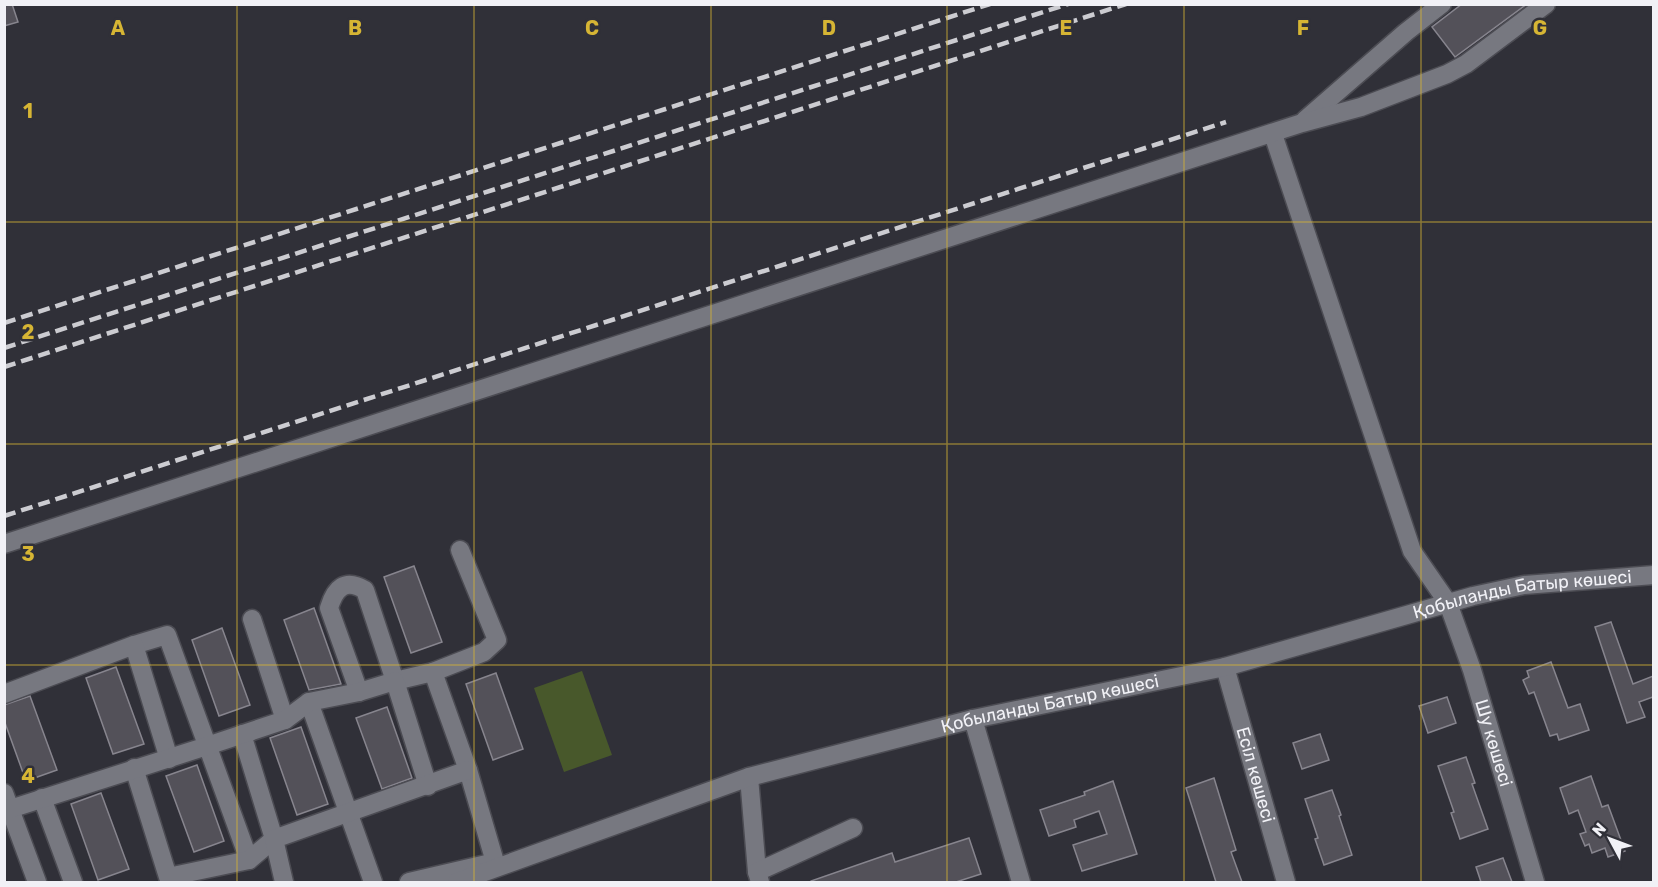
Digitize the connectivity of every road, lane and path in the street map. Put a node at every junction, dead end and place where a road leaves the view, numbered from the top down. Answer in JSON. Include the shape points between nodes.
{"nodes":[{"id":1,"x":1442,"y":4,"type":"edge"},
{"id":2,"x":1546,"y":4,"type":"edge"},
{"id":3,"x":1302,"y":123,"type":"junction"},
{"id":4,"x":1273,"y":134,"type":"junction"},
{"id":5,"x":4,"y":544,"type":"edge"},
{"id":6,"x":460,"y":550,"type":"dead end"},
{"id":7,"x":1653,"y":575,"type":"edge"},
{"id":8,"x":1448,"y":603,"type":"junction"},
{"id":9,"x":252,"y":619,"type":"dead end"},
{"id":10,"x":134,"y":645,"type":"junction"},
{"id":11,"x":1225,"y":667,"type":"junction"},
{"id":12,"x":433,"y":672,"type":"junction"},
{"id":13,"x":395,"y":681,"type":"junction"},
{"id":14,"x":359,"y":692,"type":"junction"},
{"id":15,"x":4,"y":694,"type":"edge"},
{"id":16,"x":309,"y":702,"type":"junction"},
{"id":17,"x":973,"y":719,"type":"junction"},
{"id":18,"x":285,"y":720,"type":"junction"},
{"id":19,"x":242,"y":734,"type":"junction"},
{"id":20,"x":207,"y":746,"type":"junction"},
{"id":21,"x":169,"y":759,"type":"junction"},
{"id":22,"x":134,"y":768,"type":"junction"},
{"id":23,"x":468,"y":770,"type":"junction"},
{"id":24,"x":749,"y":777,"type":"junction"},
{"id":25,"x":428,"y":786,"type":"junction"},
{"id":26,"x":42,"y":798,"type":"junction"},
{"id":27,"x":6,"y":803,"type":"edge"},
{"id":28,"x":349,"y":813,"type":"junction"},
{"id":29,"x":853,"y":828,"type":"dead end"},
{"id":30,"x":274,"y":839,"type":"junction"},
{"id":31,"x":249,"y":860,"type":"junction"},
{"id":32,"x":498,"y":871,"type":"edge"},
{"id":33,"x":759,"y":877,"type":"edge"},
{"id":34,"x":169,"y":880,"type":"edge"},
{"id":35,"x":38,"y":882,"type":"edge"},
{"id":36,"x":72,"y":882,"type":"edge"},
{"id":37,"x":284,"y":882,"type":"edge"},
{"id":38,"x":373,"y":882,"type":"edge"},
{"id":39,"x":409,"y":882,"type":"edge"},
{"id":40,"x":457,"y":882,"type":"edge"},
{"id":41,"x":1021,"y":882,"type":"edge"},
{"id":42,"x":1286,"y":882,"type":"edge"},
{"id":43,"x":1535,"y":882,"type":"edge"}],
"edges":[{"from":1,"to":3,"type":"street"},
{"from":2,"to":3,"type":"street","via":[[1447,74],[1362,107]]},
{"from":3,"to":4,"type":"street"},
{"from":4,"to":5,"type":"street"},
{"from":4,"to":8,"type":"street","name":"Шу көшесі","via":[[1412,551]]},
{"from":6,"to":12,"type":"street","via":[[497,640],[484,651]]},
{"from":7,"to":8,"type":"street","name":"Қобыланды Батыр көшесі","via":[[1524,585]]},
{"from":8,"to":11,"type":"street","name":"Қобыланды Батыр көшесі"},
{"from":8,"to":43,"type":"street","name":"Шу көшесі"},
{"from":9,"to":18,"type":"street"},
{"from":10,"to":15,"type":"street"},
{"from":10,"to":20,"type":"street","via":[[167,634]]},
{"from":10,"to":21,"type":"street"},
{"from":11,"to":17,"type":"street","name":"Қобыланды Батыр көшесі"},
{"from":11,"to":42,"type":"street","name":"Есіл көшесі"},
{"from":12,"to":13,"type":"street"},
{"from":12,"to":23,"type":"street"},
{"from":13,"to":14,"type":"street"},
{"from":13,"to":14,"type":"street","via":[[365,590],[356,584],[346,585],[338,589],[329,608]]},
{"from":13,"to":25,"type":"street"},
{"from":14,"to":16,"type":"street"},
{"from":16,"to":18,"type":"street"},
{"from":16,"to":28,"type":"street"},
{"from":17,"to":24,"type":"street","name":"Қобыланды Батыр көшесі"},
{"from":17,"to":41,"type":"street"},
{"from":18,"to":19,"type":"street"},
{"from":19,"to":20,"type":"street"},
{"from":19,"to":30,"type":"street"},
{"from":20,"to":21,"type":"street"},
{"from":20,"to":31,"type":"street"},
{"from":21,"to":22,"type":"street"},
{"from":22,"to":26,"type":"street"},
{"from":22,"to":34,"type":"street"},
{"from":23,"to":25,"type":"street"},
{"from":23,"to":32,"type":"street"},
{"from":24,"to":32,"type":"street","name":"Қобыланды Батыр көшесі"},
{"from":24,"to":33,"type":"street"},
{"from":25,"to":28,"type":"street"},
{"from":26,"to":27,"type":"street"},
{"from":26,"to":36,"type":"street"},
{"from":27,"to":35,"type":"street"},
{"from":28,"to":30,"type":"street"},
{"from":28,"to":38,"type":"street"},
{"from":29,"to":33,"type":"street"},
{"from":30,"to":31,"type":"street"},
{"from":30,"to":37,"type":"street"},
{"from":31,"to":34,"type":"street"},
{"from":32,"to":39,"type":"street"},
{"from":32,"to":40,"type":"street","name":"Қобыланды Батыр көшесі"}]}
